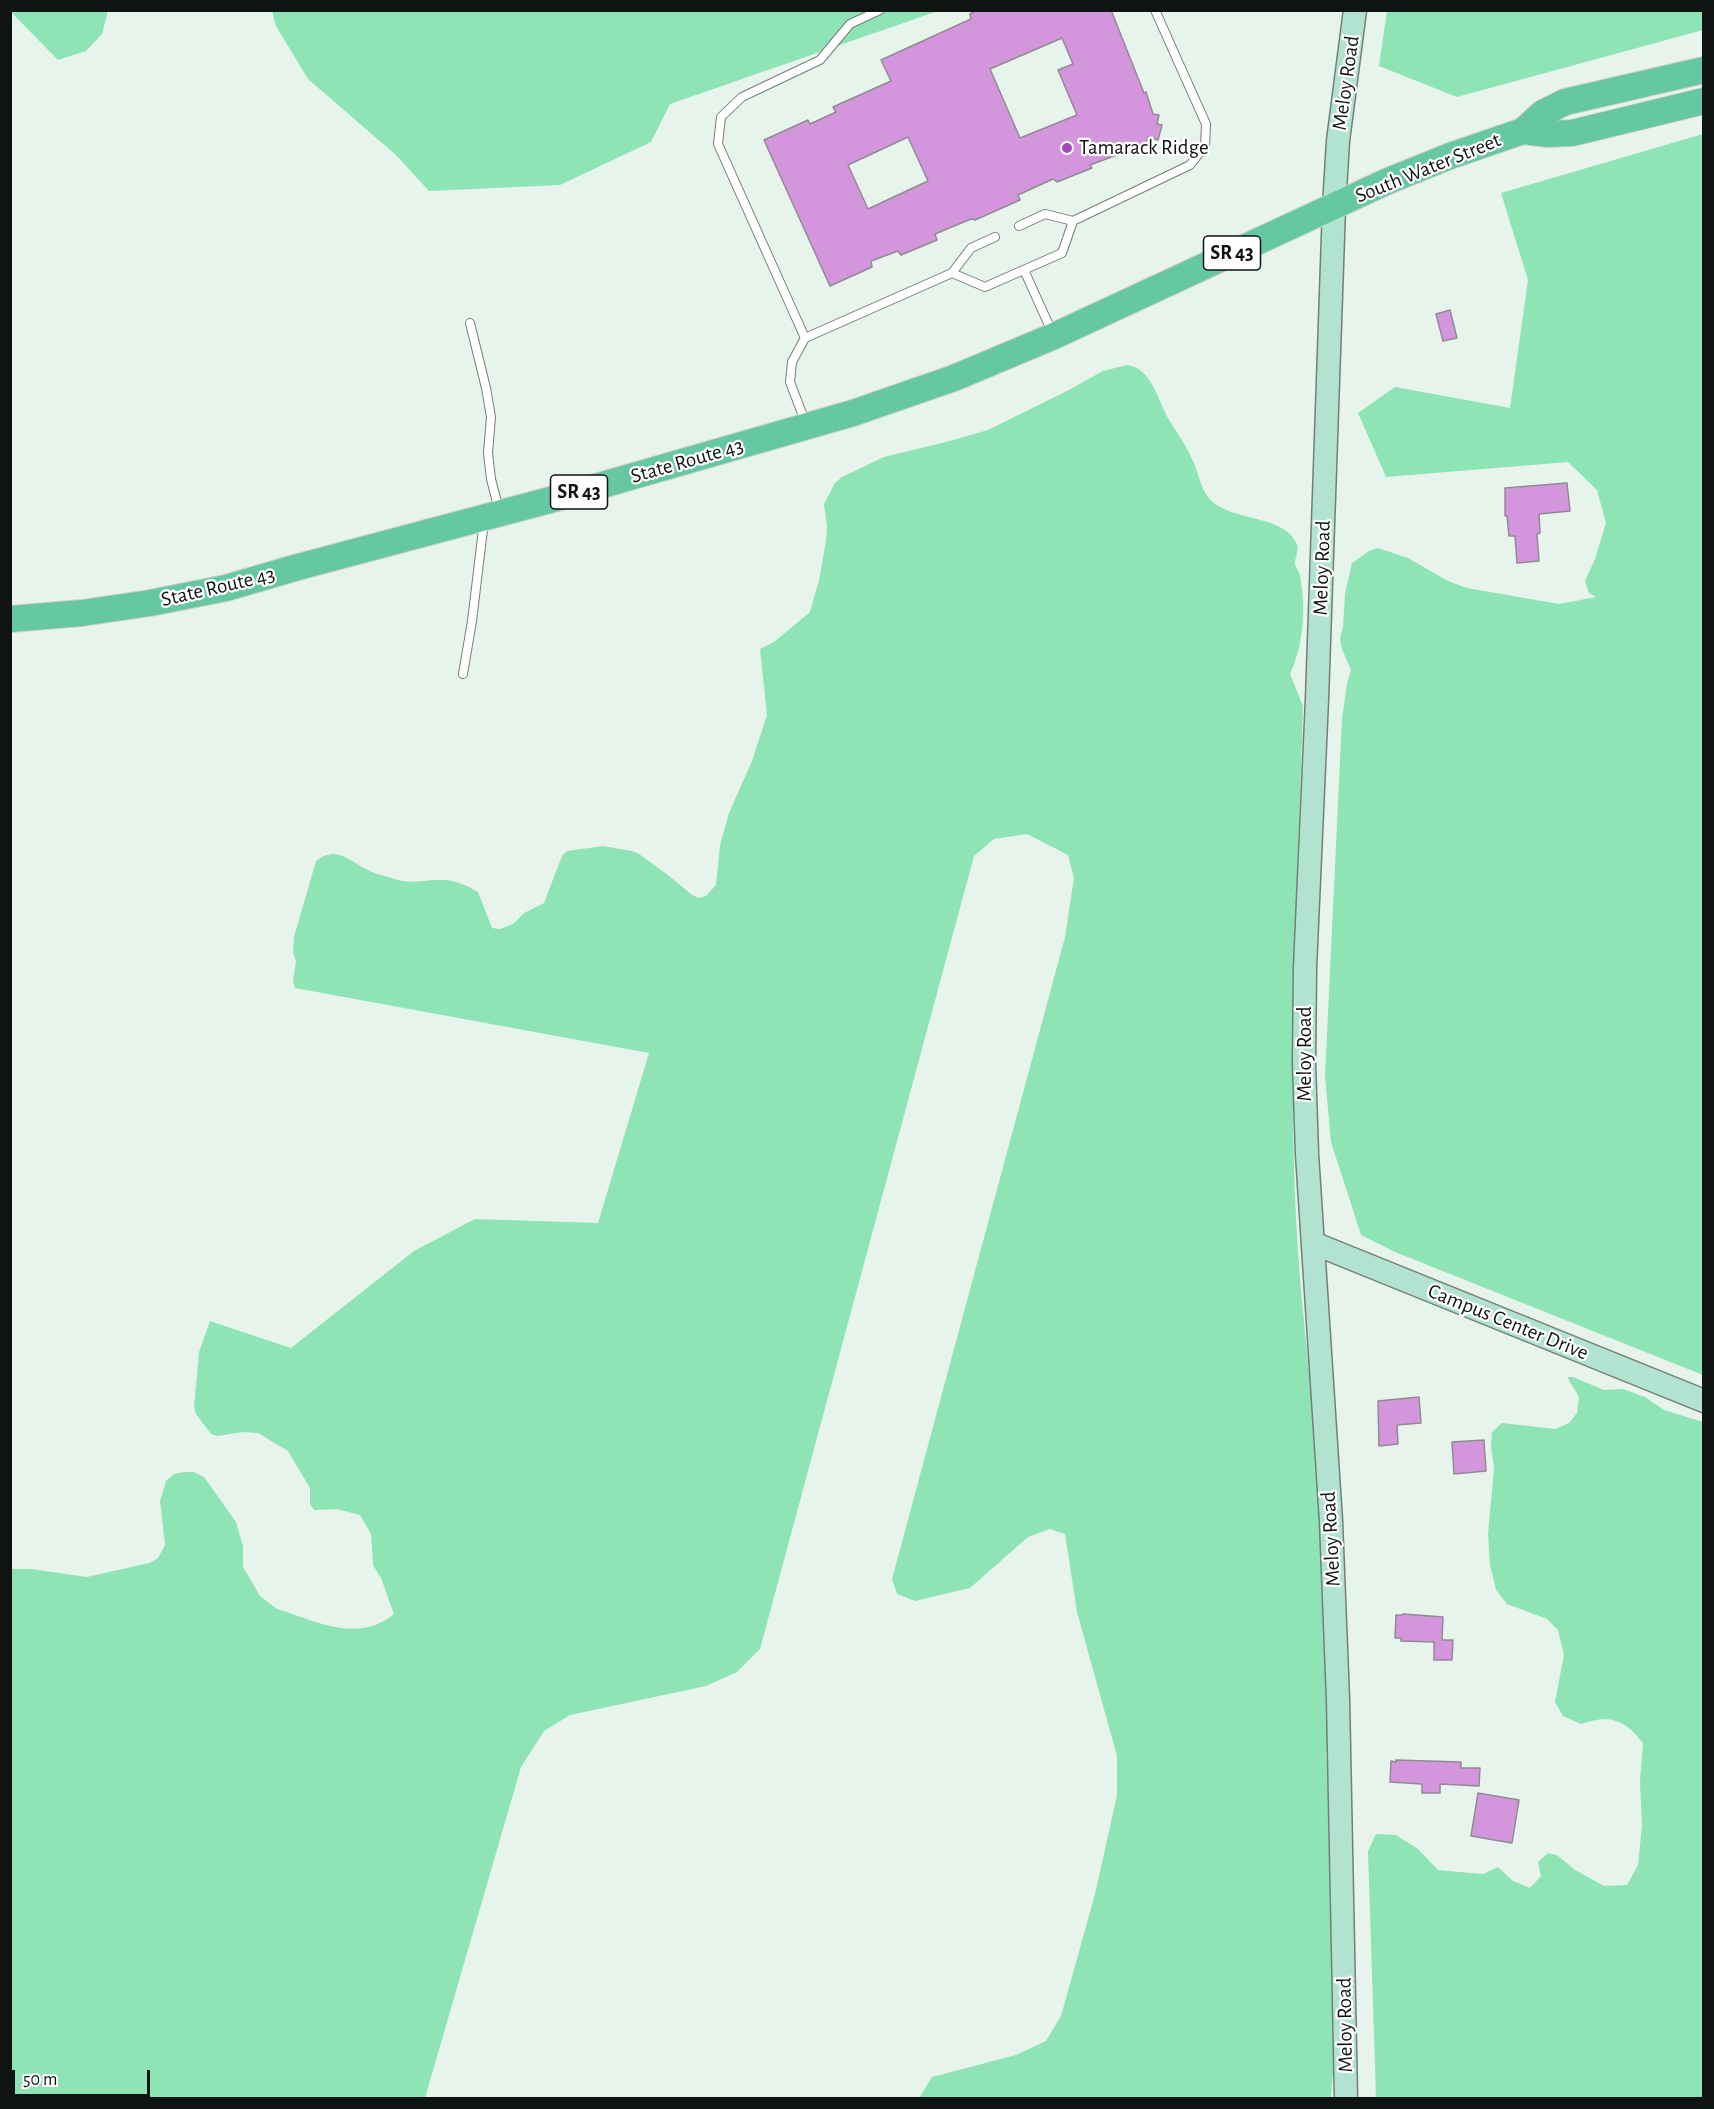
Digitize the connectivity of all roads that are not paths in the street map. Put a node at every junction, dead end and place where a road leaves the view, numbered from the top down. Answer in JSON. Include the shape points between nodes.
{"nodes":[{"id":1,"x":880,"y":10,"type":"edge"},
{"id":2,"x":1155,"y":10,"type":"edge"},
{"id":3,"x":1355,"y":10,"type":"edge"},
{"id":4,"x":1704,"y":70,"type":"edge"},
{"id":5,"x":1704,"y":100,"type":"edge"},
{"id":6,"x":1523,"y":131,"type":"junction"},
{"id":7,"x":1334,"y":207,"type":"junction"},
{"id":8,"x":1073,"y":221,"type":"junction"},
{"id":9,"x":1019,"y":226,"type":"dead end"},
{"id":10,"x":995,"y":237,"type":"dead end"},
{"id":11,"x":1024,"y":270,"type":"junction"},
{"id":12,"x":952,"y":273,"type":"junction"},
{"id":13,"x":470,"y":323,"type":"dead end"},
{"id":14,"x":1054,"y":336,"type":"junction"},
{"id":15,"x":805,"y":338,"type":"junction"},
{"id":16,"x":807,"y":426,"type":"junction"},
{"id":17,"x":492,"y":515,"type":"junction"},
{"id":18,"x":10,"y":619,"type":"edge"},
{"id":19,"x":463,"y":674,"type":"dead end"},
{"id":20,"x":1313,"y":1243,"type":"junction"},
{"id":21,"x":1704,"y":1401,"type":"edge"},
{"id":22,"x":1346,"y":2098,"type":"edge"}],
"edges":[{"from":1,"to":15,"type":"lane","via":[[850,24],[820,60],[742,97],[721,117],[718,144]]},
{"from":2,"to":8,"type":"lane","via":[[1206,124],[1205,146],[1190,165]]},
{"from":3,"to":7,"type":"street","name":"Meloy Road","via":[[1338,141]]},
{"from":4,"to":6,"type":"main road","name":"South Water Street","number":"SR 43","via":[[1565,102],[1543,113]]},
{"from":5,"to":6,"type":"main road","name":"South Water Street","number":"SR 43","via":[[1572,133]]},
{"from":6,"to":7,"type":"main road","name":"South Water Street","number":"SR 43","via":[[1440,160]]},
{"from":7,"to":14,"type":"main road","name":"State Route 43","number":"SR 43"},
{"from":7,"to":20,"type":"street","name":"Meloy Road","via":[[1305,968],[1304,1063]]},
{"from":8,"to":9,"type":"lane","via":[[1045,214]]},
{"from":8,"to":11,"type":"lane","via":[[1062,253]]},
{"from":10,"to":12,"type":"lane","via":[[971,248]]},
{"from":11,"to":12,"type":"lane","via":[[985,287]]},
{"from":11,"to":14,"type":"lane"},
{"from":12,"to":15,"type":"lane"},
{"from":13,"to":17,"type":"lane","via":[[491,417]]},
{"from":14,"to":16,"type":"main road","name":"State Route 43","number":"SR 43","via":[[954,378]]},
{"from":15,"to":16,"type":"lane","via":[[792,362],[790,382]]},
{"from":16,"to":17,"type":"main road","name":"State Route 43","number":"SR 43"},
{"from":17,"to":18,"type":"main road","name":"State Route 43","number":"SR 43","via":[[226,588],[82,613]]},
{"from":17,"to":19,"type":"lane"},
{"from":20,"to":21,"type":"street","name":"Campus Center Drive"},
{"from":20,"to":22,"type":"street","name":"Meloy Road","via":[[1338,1699]]}]}
